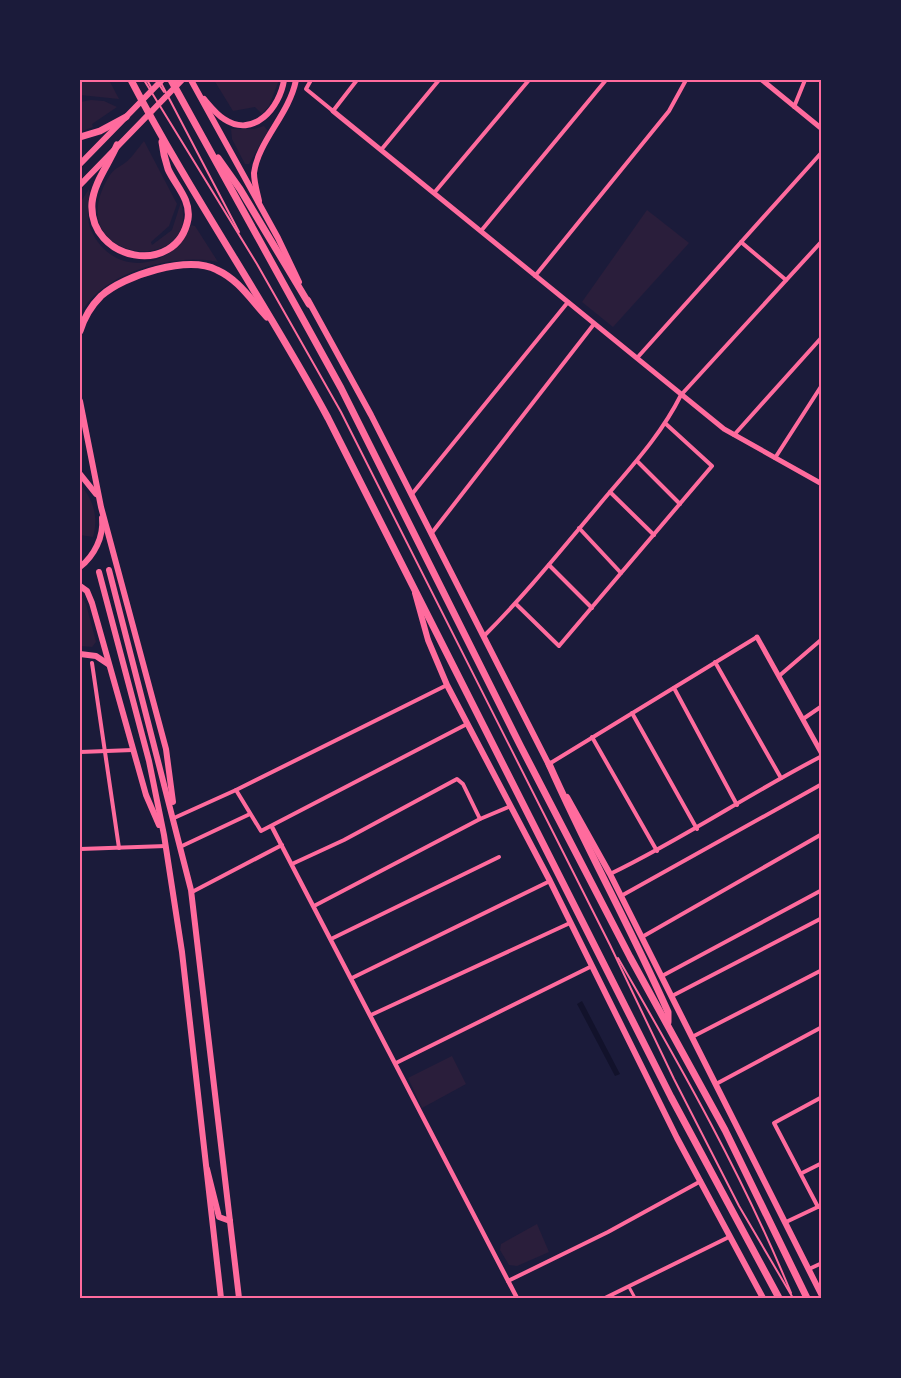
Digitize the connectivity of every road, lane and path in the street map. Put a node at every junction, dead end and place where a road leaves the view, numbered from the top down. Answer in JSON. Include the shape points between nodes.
{"nodes":[{"id":1,"x":131,"y":80,"type":"edge"},
{"id":2,"x":146,"y":80,"type":"edge"},
{"id":3,"x":159,"y":80,"type":"edge"},
{"id":4,"x":171,"y":80,"type":"edge"},
{"id":5,"x":182,"y":80,"type":"edge"},
{"id":6,"x":190,"y":80,"type":"edge"},
{"id":7,"x":284,"y":80,"type":"edge"},
{"id":8,"x":296,"y":80,"type":"edge"},
{"id":9,"x":311,"y":80,"type":"edge"},
{"id":10,"x":357,"y":80,"type":"edge"},
{"id":11,"x":439,"y":80,"type":"edge"},
{"id":12,"x":528,"y":80,"type":"edge"},
{"id":13,"x":606,"y":80,"type":"edge"},
{"id":14,"x":686,"y":80,"type":"edge"},
{"id":15,"x":762,"y":80,"type":"edge"},
{"id":16,"x":805,"y":80,"type":"edge"},
{"id":17,"x":195,"y":89,"type":"junction"},
{"id":18,"x":794,"y":107,"type":"junction"},
{"id":19,"x":333,"y":111,"type":"junction"},
{"id":20,"x":126,"y":117,"type":"junction"},
{"id":21,"x":822,"y":129,"type":"edge"},
{"id":22,"x":80,"y":137,"type":"edge"},
{"id":23,"x":161,"y":137,"type":"junction"},
{"id":24,"x":203,"y":137,"type":"junction"},
{"id":25,"x":117,"y":145,"type":"junction"},
{"id":26,"x":381,"y":150,"type":"junction"},
{"id":27,"x":822,"y":152,"type":"edge"},
{"id":28,"x":80,"y":164,"type":"edge"},
{"id":29,"x":80,"y":185,"type":"edge"},
{"id":30,"x":434,"y":193,"type":"junction"},
{"id":31,"x":261,"y":207,"type":"junction"},
{"id":32,"x":480,"y":231,"type":"junction"},
{"id":33,"x":822,"y":241,"type":"edge"},
{"id":34,"x":741,"y":242,"type":"junction"},
{"id":35,"x":247,"y":248,"type":"junction"},
{"id":36,"x":535,"y":276,"type":"junction"},
{"id":37,"x":786,"y":280,"type":"junction"},
{"id":38,"x":568,"y":302,"type":"junction"},
{"id":39,"x":309,"y":303,"type":"junction"},
{"id":40,"x":594,"y":324,"type":"junction"},
{"id":41,"x":277,"y":327,"type":"junction"},
{"id":42,"x":80,"y":331,"type":"edge"},
{"id":43,"x":822,"y":337,"type":"edge"},
{"id":44,"x":637,"y":359,"type":"junction"},
{"id":45,"x":822,"y":385,"type":"edge"},
{"id":46,"x":681,"y":394,"type":"junction"},
{"id":47,"x":80,"y":401,"type":"edge"},
{"id":48,"x":666,"y":424,"type":"junction"},
{"id":49,"x":733,"y":435,"type":"junction"},
{"id":50,"x":774,"y":458,"type":"junction"},
{"id":51,"x":637,"y":460,"type":"junction"},
{"id":52,"x":80,"y":474,"type":"edge"},
{"id":53,"x":822,"y":484,"type":"edge"},
{"id":54,"x":609,"y":492,"type":"junction"},
{"id":55,"x":411,"y":494,"type":"junction"},
{"id":56,"x":680,"y":504,"type":"junction"},
{"id":57,"x":101,"y":507,"type":"junction"},
{"id":58,"x":579,"y":528,"type":"junction"},
{"id":59,"x":431,"y":534,"type":"junction"},
{"id":60,"x":654,"y":535,"type":"junction"},
{"id":61,"x":549,"y":565,"type":"junction"},
{"id":62,"x":80,"y":567,"type":"edge"},
{"id":63,"x":109,"y":570,"type":"dead end"},
{"id":64,"x":99,"y":572,"type":"dead end"},
{"id":65,"x":621,"y":573,"type":"junction"},
{"id":66,"x":80,"y":586,"type":"edge"},
{"id":67,"x":414,"y":590,"type":"junction"},
{"id":68,"x":516,"y":604,"type":"junction"},
{"id":69,"x":592,"y":608,"type":"junction"},
{"id":70,"x":482,"y":637,"type":"junction"},
{"id":71,"x":757,"y":637,"type":"joint"},
{"id":72,"x":822,"y":639,"type":"edge"},
{"id":73,"x":80,"y":654,"type":"edge"},
{"id":74,"x":715,"y":662,"type":"junction"},
{"id":75,"x":92,"y":663,"type":"dead end"},
{"id":76,"x":108,"y":664,"type":"junction"},
{"id":77,"x":778,"y":676,"type":"junction"},
{"id":78,"x":447,"y":685,"type":"junction"},
{"id":79,"x":674,"y":688,"type":"junction"},
{"id":80,"x":822,"y":706,"type":"edge"},
{"id":81,"x":632,"y":713,"type":"junction"},
{"id":82,"x":802,"y":719,"type":"junction"},
{"id":83,"x":467,"y":723,"type":"junction"},
{"id":84,"x":592,"y":738,"type":"junction"},
{"id":85,"x":133,"y":750,"type":"junction"},
{"id":86,"x":105,"y":751,"type":"junction"},
{"id":87,"x":80,"y":752,"type":"edge"},
{"id":88,"x":822,"y":755,"type":"edge"},
{"id":89,"x":549,"y":764,"type":"junction"},
{"id":90,"x":781,"y":778,"type":"junction"},
{"id":91,"x":822,"y":784,"type":"edge"},
{"id":92,"x":236,"y":790,"type":"junction"},
{"id":93,"x":737,"y":805,"type":"junction"},
{"id":94,"x":511,"y":806,"type":"junction"},
{"id":95,"x":250,"y":814,"type":"junction"},
{"id":96,"x":174,"y":818,"type":"junction"},
{"id":97,"x":480,"y":819,"type":"junction"},
{"id":98,"x":272,"y":827,"type":"junction"},
{"id":99,"x":697,"y":829,"type":"junction"},
{"id":100,"x":822,"y":834,"type":"edge"},
{"id":101,"x":164,"y":835,"type":"junction"},
{"id":102,"x":282,"y":845,"type":"junction"},
{"id":103,"x":166,"y":846,"type":"junction"},
{"id":104,"x":182,"y":846,"type":"junction"},
{"id":105,"x":119,"y":848,"type":"junction"},
{"id":106,"x":80,"y":849,"type":"edge"},
{"id":107,"x":657,"y":851,"type":"junction"},
{"id":108,"x":499,"y":857,"type":"dead end"},
{"id":109,"x":292,"y":864,"type":"junction"},
{"id":110,"x":610,"y":874,"type":"junction"},
{"id":111,"x":550,"y":881,"type":"junction"},
{"id":112,"x":822,"y":890,"type":"edge"},
{"id":113,"x":191,"y":892,"type":"junction"},
{"id":114,"x":621,"y":896,"type":"junction"},
{"id":115,"x":314,"y":906,"type":"junction"},
{"id":116,"x":822,"y":918,"type":"edge"},
{"id":117,"x":571,"y":922,"type":"junction"},
{"id":118,"x":642,"y":937,"type":"junction"},
{"id":119,"x":331,"y":939,"type":"junction"},
{"id":120,"x":610,"y":945,"type":"junction"},
{"id":121,"x":592,"y":965,"type":"junction"},
{"id":122,"x":822,"y":970,"type":"edge"},
{"id":123,"x":661,"y":977,"type":"junction"},
{"id":124,"x":352,"y":978,"type":"junction"},
{"id":125,"x":672,"y":996,"type":"junction"},
{"id":126,"x":371,"y":1015,"type":"junction"},
{"id":127,"x":668,"y":1025,"type":"junction"},
{"id":128,"x":822,"y":1027,"type":"edge"},
{"id":129,"x":692,"y":1037,"type":"junction"},
{"id":130,"x":396,"y":1063,"type":"junction"},
{"id":131,"x":716,"y":1084,"type":"junction"},
{"id":132,"x":822,"y":1097,"type":"edge"},
{"id":133,"x":204,"y":1162,"type":"junction"},
{"id":134,"x":822,"y":1163,"type":"edge"},
{"id":135,"x":802,"y":1173,"type":"junction"},
{"id":136,"x":701,"y":1181,"type":"junction"},
{"id":137,"x":820,"y":1206,"type":"edge"},
{"id":138,"x":230,"y":1221,"type":"junction"},
{"id":139,"x":786,"y":1222,"type":"junction"},
{"id":140,"x":729,"y":1237,"type":"junction"},
{"id":141,"x":822,"y":1263,"type":"edge"},
{"id":142,"x":809,"y":1269,"type":"junction"},
{"id":143,"x":508,"y":1281,"type":"junction"},
{"id":144,"x":629,"y":1287,"type":"junction"},
{"id":145,"x":822,"y":1296,"type":"edge"},
{"id":146,"x":221,"y":1299,"type":"edge"},
{"id":147,"x":239,"y":1299,"type":"edge"},
{"id":148,"x":517,"y":1299,"type":"edge"},
{"id":149,"x":605,"y":1299,"type":"edge"},
{"id":150,"x":635,"y":1299,"type":"edge"},
{"id":151,"x":764,"y":1299,"type":"edge"},
{"id":152,"x":779,"y":1299,"type":"edge"},
{"id":153,"x":793,"y":1299,"type":"edge"},
{"id":154,"x":807,"y":1299,"type":"edge"}],
"edges":[{"from":1,"to":23,"type":"highway"},
{"from":2,"to":35,"type":"lane"},
{"from":3,"to":20,"type":"main road"},
{"from":3,"to":35,"type":"lane"},
{"from":4,"to":24,"type":"highway"},
{"from":5,"to":25,"type":"main road"},
{"from":6,"to":17,"type":"main road"},
{"from":7,"to":17,"type":"main road","via":[[268,116],[247,124],[224,119]]},
{"from":8,"to":31,"type":"main road","via":[[284,114],[257,163],[255,181]]},
{"from":9,"to":19,"type":"street","via":[[306,89]]},
{"from":10,"to":19,"type":"street"},
{"from":11,"to":26,"type":"street"},
{"from":12,"to":30,"type":"street"},
{"from":13,"to":32,"type":"street"},
{"from":14,"to":36,"type":"street","via":[[669,111]]},
{"from":15,"to":18,"type":"main road"},
{"from":16,"to":18,"type":"street"},
{"from":17,"to":31,"type":"main road"},
{"from":18,"to":21,"type":"main road"},
{"from":19,"to":26,"type":"main road"},
{"from":20,"to":22,"type":"highway"},
{"from":20,"to":28,"type":"main road"},
{"from":23,"to":25,"type":"highway","via":[[168,170],[186,199],[188,218],[175,243],[150,257],[119,252],[104,239],[94,222],[95,192]]},
{"from":23,"to":41,"type":"highway"},
{"from":24,"to":39,"type":"highway","via":[[240,189]]},
{"from":24,"to":127,"type":"highway","via":[[341,387],[520,746]]},
{"from":25,"to":29,"type":"main road"},
{"from":26,"to":30,"type":"main road"},
{"from":27,"to":34,"type":"street"},
{"from":30,"to":32,"type":"main road"},
{"from":31,"to":39,"type":"main road"},
{"from":32,"to":36,"type":"main road"},
{"from":33,"to":37,"type":"street"},
{"from":34,"to":37,"type":"street"},
{"from":34,"to":44,"type":"street"},
{"from":35,"to":120,"type":"lane","via":[[341,412]]},
{"from":36,"to":38,"type":"main road"},
{"from":37,"to":46,"type":"street"},
{"from":38,"to":40,"type":"main road"},
{"from":38,"to":55,"type":"street"},
{"from":39,"to":55,"type":"main road"},
{"from":40,"to":44,"type":"main road"},
{"from":40,"to":59,"type":"street"},
{"from":41,"to":42,"type":"highway","via":[[226,274],[193,264],[146,274],[115,286],[91,308]]},
{"from":41,"to":67,"type":"highway","via":[[328,418]]},
{"from":43,"to":49,"type":"street"},
{"from":44,"to":46,"type":"main road"},
{"from":45,"to":50,"type":"street"},
{"from":46,"to":48,"type":"street"},
{"from":46,"to":49,"type":"main road"},
{"from":47,"to":57,"type":"main road"},
{"from":48,"to":51,"type":"street"},
{"from":48,"to":56,"type":"street","via":[[712,466]]},
{"from":49,"to":50,"type":"main road"},
{"from":50,"to":53,"type":"main road"},
{"from":51,"to":54,"type":"street"},
{"from":51,"to":56,"type":"street"},
{"from":52,"to":57,"type":"main road","via":[[95,491]]},
{"from":54,"to":58,"type":"street"},
{"from":54,"to":60,"type":"street"},
{"from":55,"to":59,"type":"main road"},
{"from":56,"to":60,"type":"street"},
{"from":57,"to":62,"type":"main road","via":[[100,539],[93,554]]},
{"from":57,"to":96,"type":"main road","via":[[166,749]]},
{"from":58,"to":61,"type":"street"},
{"from":58,"to":65,"type":"street"},
{"from":59,"to":70,"type":"main road"},
{"from":60,"to":65,"type":"street"},
{"from":61,"to":68,"type":"street"},
{"from":61,"to":69,"type":"street"},
{"from":63,"to":96,"type":"main road"},
{"from":64,"to":101,"type":"main road","via":[[149,761]]},
{"from":65,"to":69,"type":"street"},
{"from":66,"to":76,"type":"main road","via":[[91,597]]},
{"from":67,"to":78,"type":"main road","via":[[428,640]]},
{"from":67,"to":152,"type":"highway","via":[[705,1163]]},
{"from":68,"to":69,"type":"street","via":[[560,646]]},
{"from":68,"to":70,"type":"street"},
{"from":70,"to":89,"type":"main road"},
{"from":71,"to":74,"type":"street"},
{"from":71,"to":77,"type":"main road"},
{"from":72,"to":77,"type":"street"},
{"from":73,"to":76,"type":"main road","via":[[96,656]]},
{"from":74,"to":79,"type":"street"},
{"from":74,"to":90,"type":"street"},
{"from":75,"to":86,"type":"street"},
{"from":76,"to":85,"type":"main road"},
{"from":77,"to":82,"type":"main road"},
{"from":78,"to":83,"type":"main road"},
{"from":78,"to":92,"type":"street"},
{"from":79,"to":81,"type":"street"},
{"from":79,"to":93,"type":"street"},
{"from":80,"to":82,"type":"street"},
{"from":81,"to":84,"type":"street"},
{"from":81,"to":99,"type":"street"},
{"from":82,"to":88,"type":"main road"},
{"from":83,"to":94,"type":"main road"},
{"from":83,"to":98,"type":"street"},
{"from":84,"to":89,"type":"street"},
{"from":84,"to":107,"type":"street"},
{"from":85,"to":86,"type":"street"},
{"from":85,"to":101,"type":"main road","via":[[146,795]]},
{"from":86,"to":87,"type":"street"},
{"from":86,"to":105,"type":"street"},
{"from":88,"to":90,"type":"street"},
{"from":89,"to":110,"type":"main road"},
{"from":89,"to":127,"type":"highway","via":[[574,823],[637,943],[668,1012]]},
{"from":90,"to":93,"type":"street"},
{"from":91,"to":114,"type":"street"},
{"from":92,"to":95,"type":"street"},
{"from":92,"to":96,"type":"street"},
{"from":93,"to":99,"type":"street"},
{"from":94,"to":97,"type":"street"},
{"from":94,"to":111,"type":"main road"},
{"from":95,"to":98,"type":"street","via":[[261,831]]},
{"from":95,"to":104,"type":"street"},
{"from":96,"to":104,"type":"main road"},
{"from":97,"to":109,"type":"street","via":[[457,779]]},
{"from":97,"to":115,"type":"street"},
{"from":98,"to":102,"type":"street"},
{"from":99,"to":107,"type":"street"},
{"from":100,"to":118,"type":"street"},
{"from":101,"to":103,"type":"main road"},
{"from":102,"to":109,"type":"street"},
{"from":102,"to":113,"type":"street"},
{"from":103,"to":105,"type":"street"},
{"from":103,"to":133,"type":"main road","via":[[182,952]]},
{"from":104,"to":113,"type":"main road"},
{"from":105,"to":106,"type":"street"},
{"from":107,"to":110,"type":"street"},
{"from":108,"to":119,"type":"street"},
{"from":109,"to":115,"type":"street"},
{"from":110,"to":114,"type":"main road"},
{"from":111,"to":117,"type":"main road"},
{"from":111,"to":124,"type":"street"},
{"from":112,"to":123,"type":"street"},
{"from":113,"to":138,"type":"main road"},
{"from":114,"to":118,"type":"main road"},
{"from":115,"to":119,"type":"street"},
{"from":116,"to":125,"type":"street"},
{"from":117,"to":121,"type":"main road"},
{"from":117,"to":126,"type":"street"},
{"from":118,"to":123,"type":"main road"},
{"from":119,"to":124,"type":"street"},
{"from":120,"to":153,"type":"lane","via":[[739,1206]]},
{"from":120,"to":153,"type":"lane","via":[[696,1094],[753,1206]]},
{"from":121,"to":130,"type":"street"},
{"from":121,"to":136,"type":"main road"},
{"from":122,"to":129,"type":"street"},
{"from":123,"to":125,"type":"main road"},
{"from":124,"to":126,"type":"street"},
{"from":125,"to":129,"type":"main road"},
{"from":126,"to":130,"type":"street"},
{"from":127,"to":154,"type":"highway"},
{"from":128,"to":131,"type":"street"},
{"from":129,"to":131,"type":"main road"},
{"from":130,"to":143,"type":"street"},
{"from":131,"to":139,"type":"main road"},
{"from":132,"to":135,"type":"street","via":[[774,1123]]},
{"from":133,"to":138,"type":"main road","via":[[219,1217]]},
{"from":133,"to":146,"type":"main road"},
{"from":134,"to":135,"type":"street"},
{"from":135,"to":137,"type":"street"},
{"from":136,"to":140,"type":"main road"},
{"from":136,"to":143,"type":"street"},
{"from":137,"to":139,"type":"street"},
{"from":138,"to":147,"type":"main road"},
{"from":139,"to":142,"type":"main road"},
{"from":140,"to":144,"type":"street"},
{"from":140,"to":151,"type":"main road"},
{"from":141,"to":142,"type":"street"},
{"from":142,"to":145,"type":"main road"},
{"from":143,"to":148,"type":"street"},
{"from":144,"to":149,"type":"street"},
{"from":144,"to":150,"type":"street"}]}
